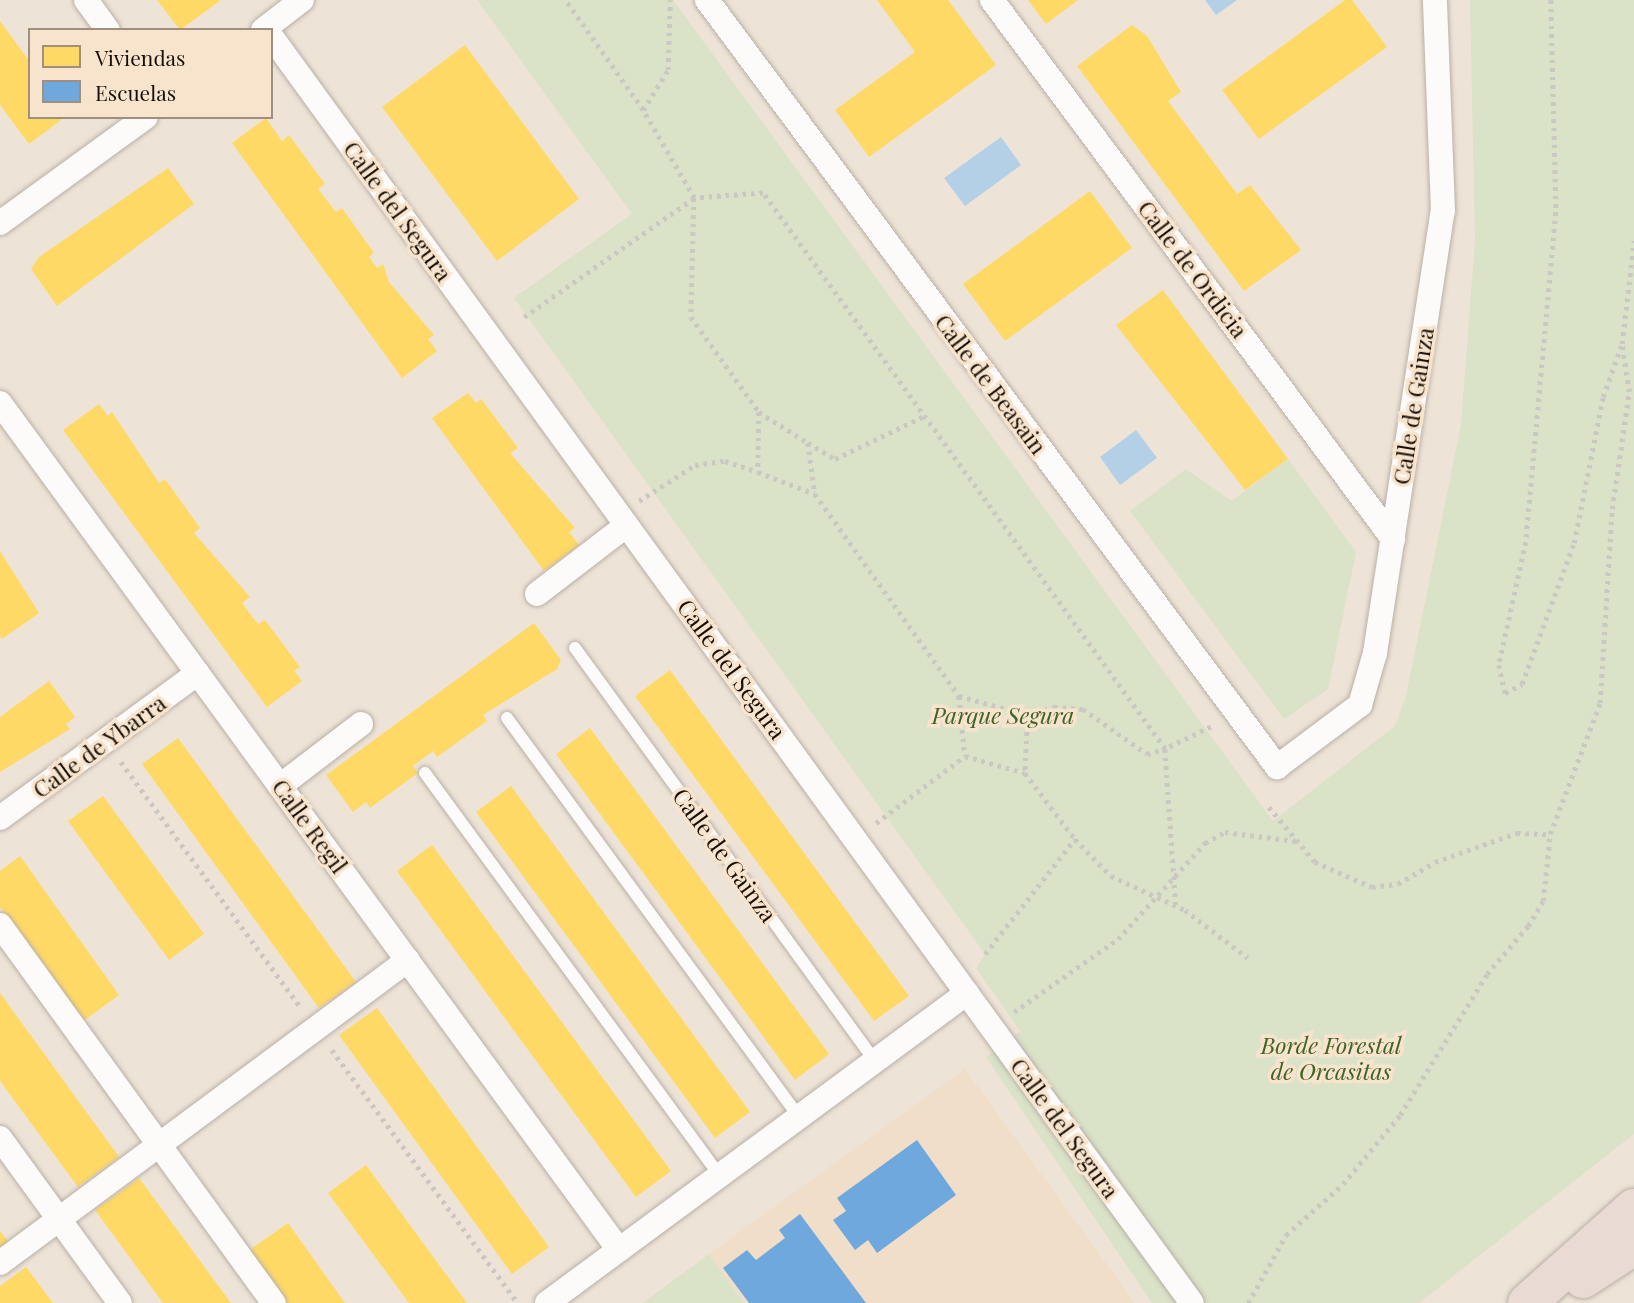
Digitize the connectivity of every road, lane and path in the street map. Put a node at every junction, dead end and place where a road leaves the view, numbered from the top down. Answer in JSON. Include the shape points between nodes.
{"nodes":[{"id":1,"x":86,"y":0,"type":"edge"},
{"id":2,"x":302,"y":0,"type":"edge"},
{"id":3,"x":565,"y":0,"type":"edge"},
{"id":4,"x":670,"y":0,"type":"edge"},
{"id":5,"x":707,"y":0,"type":"edge"},
{"id":6,"x":992,"y":0,"type":"edge"},
{"id":7,"x":1435,"y":0,"type":"edge"},
{"id":8,"x":1551,"y":0,"type":"edge"},
{"id":9,"x":107,"y":28,"type":"edge"},
{"id":10,"x":270,"y":28,"type":"edge"},
{"id":11,"x":273,"y":39,"type":"edge"},
{"id":12,"x":643,"y":110,"type":"junction"},
{"id":13,"x":143,"y":119,"type":"edge"},
{"id":14,"x":694,"y":198,"type":"junction"},
{"id":15,"x":0,"y":223,"type":"edge"},
{"id":16,"x":1634,"y":241,"type":"edge"},
{"id":17,"x":524,"y":317,"type":"dead end"},
{"id":18,"x":1622,"y":344,"type":"junction"},
{"id":19,"x":0,"y":403,"type":"edge"},
{"id":20,"x":759,"y":412,"type":"junction"},
{"id":21,"x":924,"y":416,"type":"junction"},
{"id":22,"x":808,"y":443,"type":"junction"},
{"id":23,"x":758,"y":472,"type":"junction"},
{"id":24,"x":815,"y":494,"type":"junction"},
{"id":25,"x":623,"y":520,"type":"junction"},
{"id":26,"x":1393,"y":539,"type":"junction"},
{"id":27,"x":537,"y":594,"type":"dead end"},
{"id":28,"x":575,"y":648,"type":"dead end"},
{"id":29,"x":198,"y":674,"type":"junction"},
{"id":30,"x":959,"y":696,"type":"junction"},
{"id":31,"x":1028,"y":715,"type":"junction"},
{"id":32,"x":507,"y":718,"type":"dead end"},
{"id":33,"x":361,"y":724,"type":"dead end"},
{"id":34,"x":1211,"y":727,"type":"dead end"},
{"id":35,"x":1165,"y":749,"type":"junction"},
{"id":36,"x":965,"y":756,"type":"junction"},
{"id":37,"x":1277,"y":767,"type":"joint"},
{"id":38,"x":425,"y":773,"type":"dead end"},
{"id":39,"x":1025,"y":773,"type":"junction"},
{"id":40,"x":280,"y":786,"type":"junction"},
{"id":41,"x":1269,"y":807,"type":"dead end"},
{"id":42,"x":0,"y":818,"type":"edge"},
{"id":43,"x":1550,"y":834,"type":"junction"},
{"id":44,"x":855,"y":838,"type":"junction"},
{"id":45,"x":1074,"y":839,"type":"junction"},
{"id":46,"x":1298,"y":841,"type":"junction"},
{"id":47,"x":1177,"y":874,"type":"junction"},
{"id":48,"x":1154,"y":896,"type":"junction"},
{"id":49,"x":1176,"y":906,"type":"junction"},
{"id":50,"x":0,"y":925,"type":"edge"},
{"id":51,"x":985,"y":954,"type":"dead end"},
{"id":52,"x":1248,"y":958,"type":"dead end"},
{"id":53,"x":408,"y":960,"type":"junction"},
{"id":54,"x":967,"y":993,"type":"junction"},
{"id":55,"x":1004,"y":1020,"type":"dead end"},
{"id":56,"x":874,"y":1061,"type":"junction"},
{"id":57,"x":799,"y":1117,"type":"junction"},
{"id":58,"x":0,"y":1138,"type":"edge"},
{"id":59,"x":157,"y":1145,"type":"junction"},
{"id":60,"x":720,"y":1176,"type":"junction"},
{"id":61,"x":1634,"y":1208,"type":"edge"},
{"id":62,"x":60,"y":1219,"type":"junction"},
{"id":63,"x":1634,"y":1246,"type":"edge"},
{"id":64,"x":619,"y":1250,"type":"junction"},
{"id":65,"x":0,"y":1263,"type":"edge"},
{"id":66,"x":120,"y":1303,"type":"edge"},
{"id":67,"x":274,"y":1303,"type":"edge"},
{"id":68,"x":547,"y":1303,"type":"edge"},
{"id":69,"x":1192,"y":1303,"type":"edge"},
{"id":70,"x":1248,"y":1303,"type":"edge"},
{"id":71,"x":1527,"y":1303,"type":"edge"},
{"id":72,"x":1547,"y":1303,"type":"edge"}],
"edges":[{"from":1,"to":9,"type":"street"},
{"from":2,"to":10,"type":"street"},
{"from":3,"to":12,"type":"path"},
{"from":4,"to":12,"type":"path","via":[[668,70]]},
{"from":5,"to":37,"type":"street","name":"Calle de Beasain"},
{"from":6,"to":26,"type":"street","name":"Calle de Ordicia"},
{"from":7,"to":26,"type":"street","name":"Calle de Gainza","via":[[1443,211]]},
{"from":8,"to":18,"type":"path","via":[[1556,212],[1526,542],[1499,665],[1504,693],[1522,684],[1551,617],[1574,543],[1603,397]]},
{"from":11,"to":25,"type":"street","name":"Calle del Segura"},
{"from":12,"to":14,"type":"path"},
{"from":13,"to":15,"type":"street"},
{"from":14,"to":17,"type":"path"},
{"from":14,"to":20,"type":"path","via":[[691,317]]},
{"from":14,"to":21,"type":"path","via":[[763,193]]},
{"from":16,"to":18,"type":"path"},
{"from":18,"to":43,"type":"path","via":[[1629,392],[1612,509],[1600,703]]},
{"from":19,"to":29,"type":"street","name":"Calle Regil"},
{"from":20,"to":22,"type":"path"},
{"from":20,"to":23,"type":"path"},
{"from":21,"to":22,"type":"path","via":[[835,459]]},
{"from":21,"to":35,"type":"path"},
{"from":22,"to":24,"type":"path"},
{"from":23,"to":24,"type":"path"},
{"from":23,"to":25,"type":"path","via":[[725,461],[695,465]]},
{"from":24,"to":30,"type":"path"},
{"from":25,"to":27,"type":"street"},
{"from":25,"to":44,"type":"street","name":"Calle del Segura"},
{"from":26,"to":37,"type":"street","name":"Calle de Gainza","via":[[1360,705]]},
{"from":28,"to":56,"type":"lane","name":"Calle de Gainza"},
{"from":29,"to":40,"type":"street","name":"Calle Regil"},
{"from":29,"to":42,"type":"street","name":"Calle de Ybarra"},
{"from":30,"to":31,"type":"path"},
{"from":30,"to":36,"type":"path"},
{"from":31,"to":35,"type":"path","via":[[1054,707],[1083,709],[1138,749]]},
{"from":31,"to":39,"type":"path"},
{"from":32,"to":57,"type":"lane"},
{"from":33,"to":40,"type":"street"},
{"from":34,"to":35,"type":"path"},
{"from":35,"to":47,"type":"path"},
{"from":36,"to":39,"type":"path"},
{"from":36,"to":44,"type":"path"},
{"from":38,"to":60,"type":"lane"},
{"from":39,"to":45,"type":"path"},
{"from":40,"to":53,"type":"street","name":"Calle Regil"},
{"from":41,"to":46,"type":"path"},
{"from":43,"to":46,"type":"path","via":[[1517,833],[1435,862],[1398,884],[1372,887],[1343,880]]},
{"from":43,"to":70,"type":"path","via":[[1543,901],[1528,926],[1487,974],[1400,1115],[1343,1184],[1286,1235]]},
{"from":44,"to":54,"type":"street","name":"Calle del Segura"},
{"from":45,"to":48,"type":"path","via":[[1111,876]]},
{"from":45,"to":51,"type":"path"},
{"from":46,"to":47,"type":"path","via":[[1266,832],[1225,832],[1205,843]]},
{"from":47,"to":48,"type":"path"},
{"from":47,"to":49,"type":"path"},
{"from":48,"to":49,"type":"path"},
{"from":48,"to":55,"type":"path","via":[[1118,939]]},
{"from":49,"to":52,"type":"path"},
{"from":50,"to":59,"type":"street"},
{"from":53,"to":59,"type":"street"},
{"from":53,"to":64,"type":"street","name":"Calle Regil"},
{"from":54,"to":56,"type":"street"},
{"from":54,"to":69,"type":"street","name":"Calle del Segura"},
{"from":56,"to":57,"type":"street"},
{"from":57,"to":60,"type":"street"},
{"from":58,"to":62,"type":"street"},
{"from":59,"to":62,"type":"street"},
{"from":59,"to":67,"type":"street"},
{"from":60,"to":64,"type":"street"},
{"from":61,"to":71,"type":"highway"},
{"from":62,"to":65,"type":"street"},
{"from":62,"to":66,"type":"street"},
{"from":63,"to":72,"type":"highway"},
{"from":64,"to":68,"type":"street"}]}
